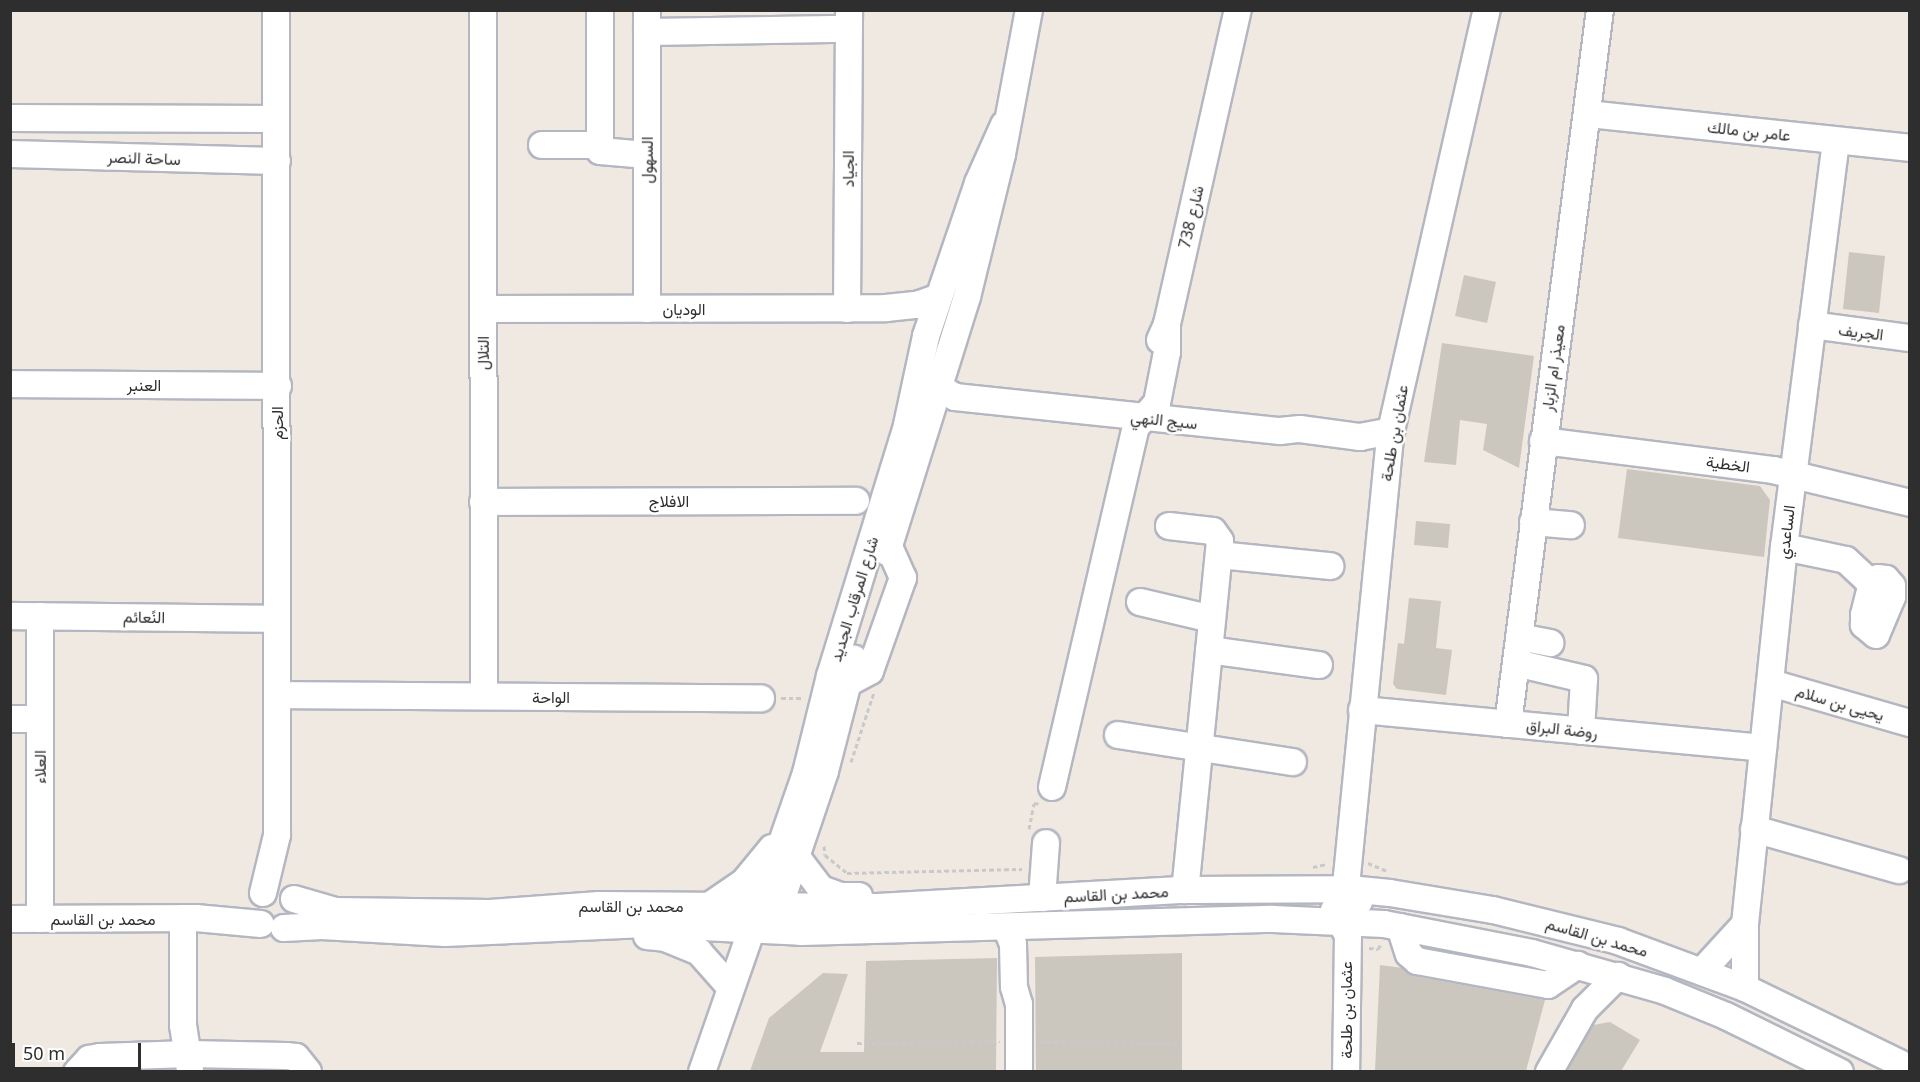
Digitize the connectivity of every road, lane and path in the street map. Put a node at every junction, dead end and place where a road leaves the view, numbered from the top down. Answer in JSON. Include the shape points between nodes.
{"nodes":[{"id":1,"x":276,"y":10,"type":"edge"},
{"id":2,"x":483,"y":10,"type":"edge"},
{"id":3,"x":600,"y":10,"type":"edge"},
{"id":4,"x":1029,"y":10,"type":"edge"},
{"id":5,"x":1238,"y":10,"type":"edge"},
{"id":6,"x":1487,"y":10,"type":"edge"},
{"id":7,"x":1597,"y":11,"type":"edge"},
{"id":8,"x":849,"y":20,"type":"edge"},
{"id":9,"x":647,"y":21,"type":"edge"},
{"id":10,"x":747,"y":21,"type":"edge"},
{"id":11,"x":1588,"y":114,"type":"junction"},
{"id":12,"x":10,"y":118,"type":"edge"},
{"id":13,"x":276,"y":119,"type":"junction"},
{"id":14,"x":1004,"y":125,"type":"junction"},
{"id":15,"x":1836,"y":141,"type":"junction"},
{"id":16,"x":542,"y":145,"type":"dead end"},
{"id":17,"x":598,"y":145,"type":"junction"},
{"id":18,"x":1910,"y":148,"type":"edge"},
{"id":19,"x":10,"y":154,"type":"edge"},
{"id":20,"x":647,"y":155,"type":"junction"},
{"id":21,"x":277,"y":162,"type":"junction"},
{"id":22,"x":954,"y":253,"type":"junction"},
{"id":23,"x":939,"y":297,"type":"junction"},
{"id":24,"x":483,"y":309,"type":"junction"},
{"id":25,"x":647,"y":309,"type":"junction"},
{"id":26,"x":847,"y":309,"type":"junction"},
{"id":27,"x":886,"y":309,"type":"junction"},
{"id":28,"x":1812,"y":325,"type":"junction"},
{"id":29,"x":926,"y":336,"type":"junction"},
{"id":30,"x":1910,"y":338,"type":"edge"},
{"id":31,"x":10,"y":384,"type":"edge"},
{"id":32,"x":278,"y":386,"type":"junction"},
{"id":33,"x":940,"y":388,"type":"junction"},
{"id":34,"x":1148,"y":416,"type":"junction"},
{"id":35,"x":1280,"y":431,"type":"junction"},
{"id":36,"x":1391,"y":431,"type":"junction"},
{"id":37,"x":1543,"y":441,"type":"junction"},
{"id":38,"x":1386,"y":467,"type":"junction"},
{"id":39,"x":1794,"y":474,"type":"junction"},
{"id":40,"x":856,"y":501,"type":"dead end"},
{"id":41,"x":483,"y":502,"type":"junction"},
{"id":42,"x":1910,"y":503,"type":"edge"},
{"id":43,"x":1533,"y":522,"type":"junction"},
{"id":44,"x":1570,"y":525,"type":"dead end"},
{"id":45,"x":1169,"y":526,"type":"dead end"},
{"id":46,"x":1784,"y":547,"type":"junction"},
{"id":47,"x":1219,"y":555,"type":"junction"},
{"id":48,"x":1330,"y":566,"type":"dead end"},
{"id":49,"x":1872,"y":584,"type":"dead end"},
{"id":50,"x":1140,"y":602,"type":"dead end"},
{"id":51,"x":10,"y":616,"type":"edge"},
{"id":52,"x":40,"y":616,"type":"junction"},
{"id":53,"x":277,"y":619,"type":"junction"},
{"id":54,"x":1212,"y":619,"type":"junction"},
{"id":55,"x":1519,"y":638,"type":"junction"},
{"id":56,"x":1550,"y":643,"type":"dead end"},
{"id":57,"x":1209,"y":650,"type":"junction"},
{"id":58,"x":1516,"y":663,"type":"junction"},
{"id":59,"x":1319,"y":665,"type":"dead end"},
{"id":60,"x":857,"y":680,"type":"junction"},
{"id":61,"x":1771,"y":683,"type":"junction"},
{"id":62,"x":278,"y":695,"type":"junction"},
{"id":63,"x":484,"y":696,"type":"junction"},
{"id":64,"x":761,"y":698,"type":"joint"},
{"id":65,"x":825,"y":698,"type":"junction"},
{"id":66,"x":1362,"y":710,"type":"junction"},
{"id":67,"x":10,"y":719,"type":"edge"},
{"id":68,"x":40,"y":719,"type":"junction"},
{"id":69,"x":1910,"y":723,"type":"edge"},
{"id":70,"x":1508,"y":724,"type":"junction"},
{"id":71,"x":1581,"y":732,"type":"junction"},
{"id":72,"x":1118,"y":735,"type":"dead end"},
{"id":73,"x":1763,"y":748,"type":"junction"},
{"id":74,"x":1199,"y":750,"type":"junction"},
{"id":75,"x":1293,"y":762,"type":"dead end"},
{"id":76,"x":849,"y":768,"type":"dead end"},
{"id":77,"x":1053,"y":787,"type":"dead end"},
{"id":78,"x":787,"y":825,"type":"junction"},
{"id":79,"x":1754,"y":829,"type":"junction"},
{"id":80,"x":278,"y":835,"type":"junction"},
{"id":81,"x":824,"y":843,"type":"dead end"},
{"id":82,"x":1049,"y":843,"type":"dead end"},
{"id":83,"x":796,"y":856,"type":"junction"},
{"id":84,"x":1350,"y":862,"type":"junction"},
{"id":85,"x":1022,"y":869,"type":"dead end"},
{"id":86,"x":1899,"y":870,"type":"dead end"},
{"id":87,"x":1308,"y":889,"type":"junction"},
{"id":88,"x":1349,"y":889,"type":"junction"},
{"id":89,"x":1185,"y":890,"type":"junction"},
{"id":90,"x":1378,"y":892,"type":"junction"},
{"id":91,"x":261,"y":895,"type":"junction"},
{"id":92,"x":292,"y":897,"type":"junction"},
{"id":93,"x":1044,"y":897,"type":"junction"},
{"id":94,"x":926,"y":904,"type":"junction"},
{"id":95,"x":709,"y":906,"type":"junction"},
{"id":96,"x":191,"y":918,"type":"junction"},
{"id":97,"x":10,"y":919,"type":"edge"},
{"id":98,"x":40,"y":919,"type":"junction"},
{"id":99,"x":765,"y":919,"type":"junction"},
{"id":100,"x":1332,"y":921,"type":"junction"},
{"id":101,"x":607,"y":924,"type":"junction"},
{"id":102,"x":1745,"y":924,"type":"junction"},
{"id":103,"x":1033,"y":925,"type":"junction"},
{"id":104,"x":273,"y":926,"type":"junction"},
{"id":105,"x":1392,"y":926,"type":"junction"},
{"id":106,"x":1006,"y":927,"type":"junction"},
{"id":107,"x":1580,"y":966,"type":"junction"},
{"id":108,"x":1703,"y":970,"type":"junction"},
{"id":109,"x":1618,"y":976,"type":"junction"},
{"id":110,"x":730,"y":987,"type":"junction"},
{"id":111,"x":1745,"y":988,"type":"junction"},
{"id":112,"x":1019,"y":1004,"type":"junction"},
{"id":113,"x":1585,"y":1009,"type":"junction"},
{"id":114,"x":190,"y":1063,"type":"edge"},
{"id":115,"x":1830,"y":1068,"type":"edge"},
{"id":116,"x":1910,"y":1068,"type":"edge"},
{"id":117,"x":77,"y":1071,"type":"edge"},
{"id":118,"x":308,"y":1071,"type":"edge"},
{"id":119,"x":702,"y":1071,"type":"edge"},
{"id":120,"x":1019,"y":1071,"type":"edge"},
{"id":121,"x":1346,"y":1071,"type":"edge"},
{"id":122,"x":1549,"y":1071,"type":"edge"}],
"edges":[{"from":1,"to":13,"type":"street","name":"الحزم"},
{"from":2,"to":24,"type":"street","name":"التلال"},
{"from":3,"to":17,"type":"street"},
{"from":4,"to":14,"type":"street","name":"شارع المرقاب الجديد"},
{"from":5,"to":34,"type":"street","name":"شارع 738","via":[[1167,324],[1157,403]]},
{"from":6,"to":36,"type":"street","name":"عثمان بن طلحة"},
{"from":7,"to":11,"type":"street","name":"معيذر ام الزبار"},
{"from":8,"to":10,"type":"street","name":"الجياد"},
{"from":8,"to":26,"type":"street","name":"الجياد"},
{"from":9,"to":10,"type":"street","name":"الجياد"},
{"from":9,"to":20,"type":"street","name":"السهول"},
{"from":11,"to":15,"type":"street","name":"عامر بن مالك"},
{"from":11,"to":37,"type":"street","name":"معيذر ام الزبار"},
{"from":12,"to":13,"type":"street"},
{"from":13,"to":21,"type":"street","name":"الحزم"},
{"from":14,"to":22,"type":"street","name":"شارع المرقاب الجديد","via":[[978,183]]},
{"from":14,"to":33,"type":"street","name":"شارع المرقاب الجديد","via":[[1002,154],[975,265]]},
{"from":15,"to":18,"type":"street","name":"عامر بن مالك"},
{"from":15,"to":28,"type":"street","name":"الساعدي"},
{"from":16,"to":17,"type":"street"},
{"from":17,"to":20,"type":"street","via":[[600,151],[608,154]]},
{"from":19,"to":21,"type":"street","name":"ساحة النصر"},
{"from":20,"to":25,"type":"street","name":"السهول"},
{"from":21,"to":32,"type":"street","name":"الحزم"},
{"from":22,"to":23,"type":"street","name":"شارع المرقاب الجديد"},
{"from":22,"to":33,"type":"street","via":[[956,280],[936,360]]},
{"from":23,"to":27,"type":"street","name":"الوديان"},
{"from":23,"to":29,"type":"street","name":"شارع المرقاب الجديد"},
{"from":24,"to":25,"type":"street","name":"الوديان"},
{"from":24,"to":41,"type":"street","name":"التلال"},
{"from":25,"to":26,"type":"street","name":"الوديان"},
{"from":26,"to":27,"type":"street","name":"الوديان"},
{"from":27,"to":29,"type":"street","name":"الوديان","via":[[908,317]]},
{"from":28,"to":30,"type":"street","name":"الجريف"},
{"from":28,"to":39,"type":"street","name":"الساعدي"},
{"from":29,"to":65,"type":"street","name":"شارع المرقاب الجديد","via":[[904,434]]},
{"from":31,"to":32,"type":"street","name":"العنبر"},
{"from":32,"to":53,"type":"street","name":"الحزم"},
{"from":33,"to":34,"type":"street","name":"سيج النهي","via":[[955,397]]},
{"from":33,"to":60,"type":"street","name":"شارع المرقاب الجديد","via":[[889,546]]},
{"from":34,"to":35,"type":"street","name":"سيج النهي"},
{"from":34,"to":77,"type":"street","name":"شارع 738"},
{"from":35,"to":36,"type":"street","name":"سيج النهي","via":[[1300,429],[1360,437]]},
{"from":35,"to":38,"type":"street","via":[[1359,450]]},
{"from":36,"to":38,"type":"street","name":"عثمان بن طلحة"},
{"from":37,"to":39,"type":"street","name":"الخطية"},
{"from":37,"to":43,"type":"street","name":"معيذر ام الزبار"},
{"from":38,"to":66,"type":"street","name":"عثمان بن طلحة"},
{"from":39,"to":42,"type":"street","name":"الخطية"},
{"from":39,"to":46,"type":"street","name":"الساعدي"},
{"from":40,"to":41,"type":"street","name":"الافلاج"},
{"from":41,"to":63,"type":"street","name":"التلال"},
{"from":43,"to":44,"type":"street"},
{"from":43,"to":55,"type":"street","name":"معيذر ام الزبار"},
{"from":45,"to":47,"type":"street","via":[[1217,533]]},
{"from":46,"to":49,"type":"street","via":[[1846,560]]},
{"from":46,"to":61,"type":"street","name":"الساعدي"},
{"from":47,"to":48,"type":"street"},
{"from":47,"to":54,"type":"street"},
{"from":50,"to":54,"type":"street"},
{"from":51,"to":52,"type":"street","name":"النًعائم"},
{"from":52,"to":53,"type":"street","name":"النًعائم"},
{"from":52,"to":68,"type":"street","name":"العلاء"},
{"from":53,"to":62,"type":"street","name":"الحزم"},
{"from":54,"to":57,"type":"street"},
{"from":55,"to":56,"type":"street"},
{"from":55,"to":58,"type":"street","name":"معيذر ام الزبار"},
{"from":57,"to":59,"type":"street"},
{"from":57,"to":74,"type":"street"},
{"from":58,"to":70,"type":"street","name":"معيذر ام الزبار"},
{"from":58,"to":71,"type":"street","via":[[1584,679]]},
{"from":60,"to":76,"type":"path","via":[[874,693]]},
{"from":60,"to":83,"type":"street","name":"شارع المرقاب الجديد"},
{"from":61,"to":69,"type":"street","name":"يحيى بن سلام"},
{"from":61,"to":73,"type":"street","name":"الساعدي"},
{"from":62,"to":63,"type":"street","name":"الواحة"},
{"from":62,"to":80,"type":"street","name":"الحزم"},
{"from":63,"to":64,"type":"street","name":"الواحة"},
{"from":64,"to":65,"type":"path"},
{"from":65,"to":78,"type":"street","name":"شارع المرقاب الجديد","via":[[813,750]]},
{"from":66,"to":70,"type":"street","name":"روضة البراق"},
{"from":66,"to":84,"type":"street","name":"عثمان بن طلحة"},
{"from":67,"to":68,"type":"street"},
{"from":68,"to":98,"type":"street","name":"العلاء"},
{"from":70,"to":71,"type":"street","name":"روضة البراق"},
{"from":71,"to":73,"type":"street","name":"روضة البراق"},
{"from":72,"to":74,"type":"street"},
{"from":73,"to":79,"type":"street","name":"الساعدي"},
{"from":74,"to":75,"type":"street"},
{"from":74,"to":89,"type":"street"},
{"from":78,"to":95,"type":"street","via":[[744,882]]},
{"from":78,"to":99,"type":"street","name":"شارع المرقاب الجديد"},
{"from":79,"to":86,"type":"street"},
{"from":79,"to":102,"type":"street","name":"الساعدي"},
{"from":80,"to":91,"type":"street","name":"الحزم"},
{"from":80,"to":92,"type":"street","name":"الحزم"},
{"from":81,"to":85,"type":"path","via":[[825,855],[847,873]]},
{"from":82,"to":93,"type":"street"},
{"from":83,"to":94,"type":"street","via":[[813,883],[830,893],[904,895]]},
{"from":83,"to":99,"type":"street","name":"شارع المرقاب الجديد"},
{"from":84,"to":88,"type":"street","name":"عثمان بن طلحة"},
{"from":84,"to":90,"type":"street"},
{"from":87,"to":88,"type":"street","name":"محمد بن القاسم"},
{"from":87,"to":89,"type":"street","name":"محمد بن القاسم"},
{"from":87,"to":100,"type":"street"},
{"from":88,"to":90,"type":"street","name":"محمد بن القاسم"},
{"from":88,"to":105,"type":"street"},
{"from":89,"to":93,"type":"street","name":"محمد بن القاسم"},
{"from":90,"to":108,"type":"street","name":"محمد بن القاسم","via":[[1557,924]]},
{"from":91,"to":92,"type":"street","via":[[275,888]]},
{"from":91,"to":96,"type":"street","name":"محمد بن القاسم"},
{"from":91,"to":104,"type":"street","via":[[255,912]]},
{"from":92,"to":95,"type":"street","name":"محمد بن القاسم","via":[[321,909],[350,912],[490,913],[577,905]]},
{"from":92,"to":104,"type":"street","via":[[294,919]]},
{"from":93,"to":94,"type":"street","name":"محمد بن القاسم"},
{"from":94,"to":99,"type":"street","name":"محمد بن القاسم"},
{"from":95,"to":99,"type":"street","name":"محمد بن القاسم"},
{"from":96,"to":98,"type":"street","name":"محمد بن القاسم"},
{"from":96,"to":104,"type":"street","name":"محمد بن القاسم"},
{"from":96,"to":114,"type":"street","via":[[183,1024]]},
{"from":97,"to":98,"type":"street","name":"محمد بن القاسم"},
{"from":99,"to":101,"type":"street","name":"محمد بن القاسم"},
{"from":99,"to":106,"type":"street","name":"محمد بن القاسم"},
{"from":99,"to":110,"type":"street","name":"شارع المرقاب الجديد"},
{"from":100,"to":103,"type":"street","name":"محمد بن القاسم"},
{"from":100,"to":105,"type":"street","name":"محمد بن القاسم"},
{"from":100,"to":121,"type":"street","name":"عثمان بن طلحة","via":[[1348,935]]},
{"from":101,"to":104,"type":"street","name":"محمد بن القاسم","via":[[445,933]]},
{"from":101,"to":110,"type":"street","via":[[623,933],[687,945],[710,961]]},
{"from":102,"to":108,"type":"street"},
{"from":102,"to":111,"type":"street","name":"الساعدي"},
{"from":103,"to":106,"type":"street","name":"محمد بن القاسم"},
{"from":103,"to":112,"type":"street","via":[[1028,983]]},
{"from":105,"to":107,"type":"street","name":"محمد بن القاسم"},
{"from":106,"to":112,"type":"street","via":[[1013,944],[1014,987]]},
{"from":107,"to":109,"type":"street","name":"محمد بن القاسم"},
{"from":107,"to":113,"type":"street"},
{"from":108,"to":111,"type":"street","name":"محمد بن القاسم"},
{"from":109,"to":113,"type":"street"},
{"from":109,"to":115,"type":"street","name":"محمد بن القاسم","via":[[1726,1016]]},
{"from":110,"to":119,"type":"street","name":"شارع المرقاب الجديد"},
{"from":111,"to":116,"type":"street","name":"محمد بن القاسم"},
{"from":112,"to":120,"type":"street"},
{"from":113,"to":122,"type":"street"},
{"from":114,"to":117,"type":"street","via":[[100,1057],[89,1059]]},
{"from":114,"to":118,"type":"street","via":[[286,1056],[296,1057]]}]}
